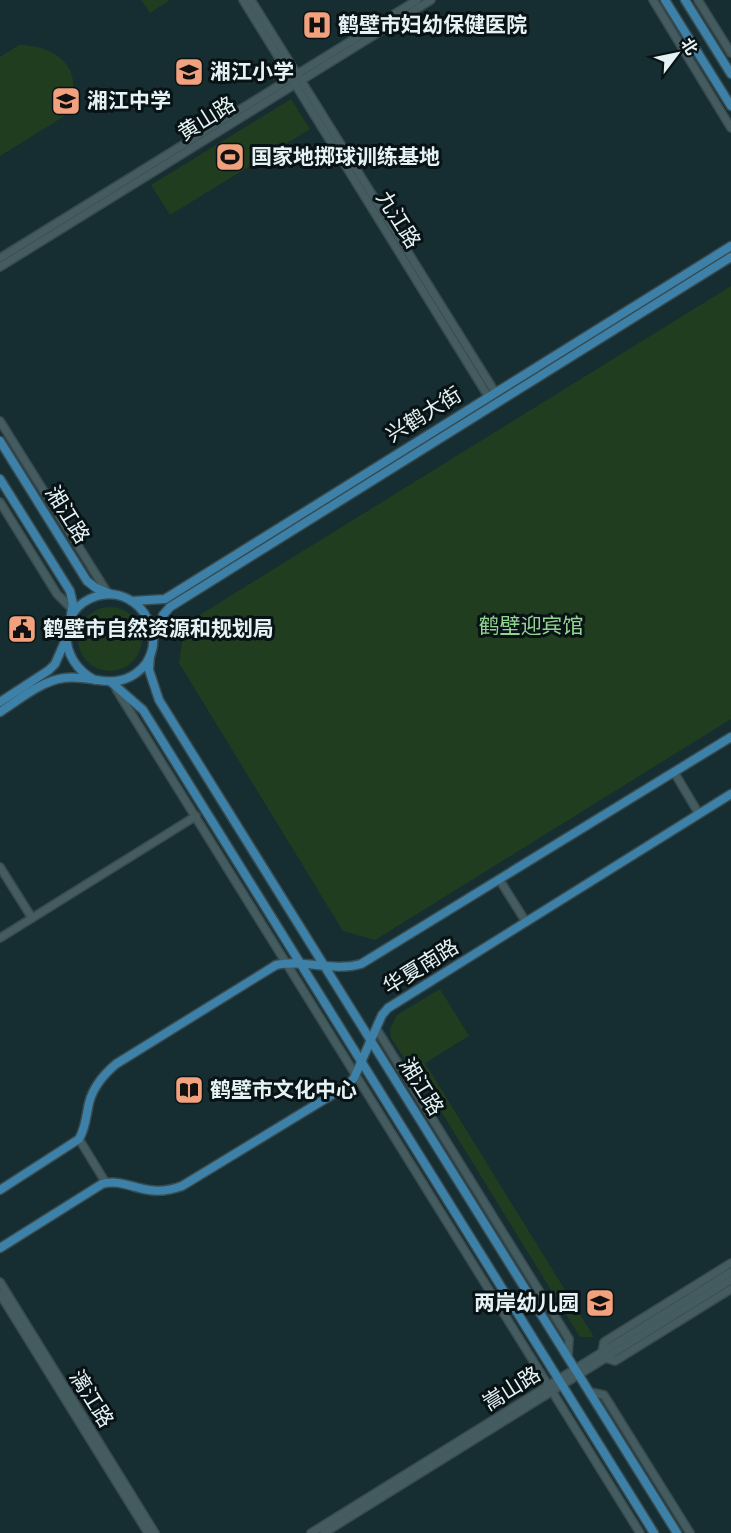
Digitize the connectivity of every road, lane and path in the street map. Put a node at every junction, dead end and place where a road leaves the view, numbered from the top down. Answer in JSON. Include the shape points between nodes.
{"nodes":[{"id":1,"x":243,"y":0,"type":"edge"},
{"id":2,"x":251,"y":0,"type":"edge"},
{"id":3,"x":417,"y":0,"type":"edge"},
{"id":4,"x":431,"y":0,"type":"edge"},
{"id":5,"x":653,"y":0,"type":"edge"},
{"id":6,"x":665,"y":0,"type":"edge"},
{"id":7,"x":685,"y":0,"type":"edge"},
{"id":8,"x":698,"y":0,"type":"edge"},
{"id":9,"x":731,"y":53,"type":"edge"},
{"id":10,"x":731,"y":74,"type":"edge"},
{"id":11,"x":296,"y":79,"type":"junction"},
{"id":12,"x":731,"y":106,"type":"edge"},
{"id":13,"x":731,"y":128,"type":"edge"},
{"id":14,"x":731,"y":246,"type":"edge"},
{"id":15,"x":731,"y":257,"type":"edge"},
{"id":16,"x":0,"y":258,"type":"edge"},
{"id":17,"x":0,"y":267,"type":"edge"},
{"id":18,"x":491,"y":394,"type":"junction"},
{"id":19,"x":0,"y":421,"type":"edge"},
{"id":20,"x":0,"y":441,"type":"edge"},
{"id":21,"x":0,"y":479,"type":"edge"},
{"id":22,"x":0,"y":502,"type":"edge"},
{"id":23,"x":111,"y":593,"type":"junction"},
{"id":24,"x":132,"y":601,"type":"junction"},
{"id":25,"x":72,"y":609,"type":"junction"},
{"id":26,"x":70,"y":619,"type":"junction"},
{"id":27,"x":154,"y":637,"type":"junction"},
{"id":28,"x":66,"y":639,"type":"junction"},
{"id":29,"x":150,"y":656,"type":"junction"},
{"id":30,"x":95,"y":680,"type":"junction"},
{"id":31,"x":111,"y":682,"type":"junction"},
{"id":32,"x":0,"y":702,"type":"edge"},
{"id":33,"x":0,"y":712,"type":"edge"},
{"id":34,"x":731,"y":737,"type":"edge"},
{"id":35,"x":674,"y":772,"type":"junction"},
{"id":36,"x":731,"y":794,"type":"edge"},
{"id":37,"x":699,"y":814,"type":"junction"},
{"id":38,"x":196,"y":816,"type":"junction"},
{"id":39,"x":0,"y":867,"type":"edge"},
{"id":40,"x":499,"y":879,"type":"junction"},
{"id":41,"x":32,"y":918,"type":"junction"},
{"id":42,"x":526,"y":922,"type":"junction"},
{"id":43,"x":0,"y":938,"type":"edge"},
{"id":44,"x":287,"y":964,"type":"junction"},
{"id":45,"x":301,"y":965,"type":"junction"},
{"id":46,"x":325,"y":966,"type":"junction"},
{"id":47,"x":376,"y":1028,"type":"junction"},
{"id":48,"x":371,"y":1040,"type":"junction"},
{"id":49,"x":361,"y":1062,"type":"junction"},
{"id":50,"x":355,"y":1075,"type":"junction"},
{"id":51,"x":79,"y":1140,"type":"junction"},
{"id":52,"x":106,"y":1183,"type":"junction"},
{"id":53,"x":0,"y":1190,"type":"edge"},
{"id":54,"x":0,"y":1248,"type":"edge"},
{"id":55,"x":731,"y":1263,"type":"edge"},
{"id":56,"x":731,"y":1272,"type":"edge"},
{"id":57,"x":731,"y":1280,"type":"edge"},
{"id":58,"x":0,"y":1282,"type":"edge"},
{"id":59,"x":731,"y":1289,"type":"edge"},
{"id":60,"x":0,"y":1294,"type":"edge"},
{"id":61,"x":604,"y":1355,"type":"junction"},
{"id":62,"x":568,"y":1357,"type":"junction"},
{"id":63,"x":577,"y":1372,"type":"junction"},
{"id":64,"x":560,"y":1382,"type":"junction"},
{"id":65,"x":550,"y":1388,"type":"junction"},
{"id":66,"x":590,"y":1392,"type":"junction"},
{"id":67,"x":148,"y":1533,"type":"edge"},
{"id":68,"x":155,"y":1533,"type":"edge"},
{"id":69,"x":311,"y":1533,"type":"edge"},
{"id":70,"x":324,"y":1533,"type":"edge"},
{"id":71,"x":640,"y":1533,"type":"edge"},
{"id":72,"x":654,"y":1533,"type":"edge"},
{"id":73,"x":677,"y":1533,"type":"edge"},
{"id":74,"x":690,"y":1533,"type":"edge"}],
"edges":[{"from":1,"to":11,"type":"street","name":"九江路"},
{"from":2,"to":11,"type":"street","name":"九江路"},
{"from":3,"to":11,"type":"street","name":"黄山路"},
{"from":4,"to":11,"type":"street","name":"黄山路"},
{"from":5,"to":13,"type":"street"},
{"from":6,"to":12,"type":"main road"},
{"from":7,"to":10,"type":"main road"},
{"from":8,"to":9,"type":"street"},
{"from":11,"to":16,"type":"street","name":"黄山路"},
{"from":11,"to":17,"type":"street","name":"黄山路"},
{"from":11,"to":18,"type":"street","name":"九江路"},
{"from":14,"to":18,"type":"main road","name":"兴鹤大街"},
{"from":15,"to":27,"type":"main road","name":"兴鹤大街","via":[[170,607]]},
{"from":18,"to":24,"type":"main road","name":"兴鹤大街","via":[[165,599]]},
{"from":19,"to":23,"type":"street"},
{"from":20,"to":23,"type":"main road","name":"湘江路","via":[[87,581]]},
{"from":21,"to":25,"type":"main road","name":"湘江路","via":[[70,591]]},
{"from":22,"to":25,"type":"street","via":[[57,594]]},
{"from":23,"to":24,"type":"main road"},
{"from":23,"to":26,"type":"main road","via":[[88,600]]},
{"from":24,"to":27,"type":"main road","via":[[146,614]]},
{"from":25,"to":26,"type":"main road","name":"湘江路"},
{"from":26,"to":28,"type":"main road"},
{"from":27,"to":29,"type":"main road"},
{"from":28,"to":30,"type":"main road","via":[[74,664]]},
{"from":28,"to":32,"type":"main road","via":[[49,670]]},
{"from":29,"to":31,"type":"main road","via":[[134,676]]},
{"from":29,"to":46,"type":"main road","name":"湘江路","via":[[149,670],[159,700]]},
{"from":30,"to":31,"type":"main road"},
{"from":30,"to":33,"type":"main road","via":[[54,680]]},
{"from":31,"to":38,"type":"street"},
{"from":31,"to":45,"type":"main road","name":"湘江路","via":[[143,710]]},
{"from":34,"to":35,"type":"main road","name":"华夏南路"},
{"from":35,"to":37,"type":"street"},
{"from":35,"to":40,"type":"main road","name":"华夏南路"},
{"from":36,"to":37,"type":"main road","name":"华夏南路"},
{"from":37,"to":42,"type":"main road","name":"华夏南路"},
{"from":38,"to":41,"type":"street"},
{"from":38,"to":44,"type":"street"},
{"from":39,"to":41,"type":"street"},
{"from":40,"to":42,"type":"street"},
{"from":40,"to":46,"type":"main road","name":"华夏南路","via":[[361,964]]},
{"from":41,"to":43,"type":"street"},
{"from":42,"to":47,"type":"main road","name":"华夏南路","via":[[388,1008]]},
{"from":44,"to":45,"type":"main road","name":"华夏南路"},
{"from":44,"to":50,"type":"street"},
{"from":44,"to":51,"type":"main road","name":"华夏南路","via":[[276,965],[107,1071],[94,1090]]},
{"from":45,"to":46,"type":"main road","name":"华夏南路"},
{"from":45,"to":49,"type":"main road","name":"湘江路"},
{"from":46,"to":48,"type":"main road","name":"湘江路"},
{"from":47,"to":48,"type":"main road","name":"华夏南路"},
{"from":47,"to":62,"type":"street","via":[[569,1340]]},
{"from":48,"to":49,"type":"main road","name":"华夏南路"},
{"from":48,"to":62,"type":"main road","name":"湘江路"},
{"from":49,"to":50,"type":"main road","name":"华夏南路"},
{"from":49,"to":64,"type":"main road","name":"湘江路"},
{"from":50,"to":52,"type":"main road","name":"华夏南路","via":[[348,1085],[182,1186],[152,1191]]},
{"from":50,"to":65,"type":"street"},
{"from":51,"to":52,"type":"street"},
{"from":51,"to":53,"type":"main road"},
{"from":52,"to":54,"type":"main road"},
{"from":55,"to":61,"type":"street","via":[[604,1342]]},
{"from":56,"to":61,"type":"street","name":"嵩山路"},
{"from":57,"to":61,"type":"street","name":"嵩山路"},
{"from":58,"to":68,"type":"street","name":"漓江路"},
{"from":59,"to":61,"type":"street","via":[[615,1361]]},
{"from":60,"to":67,"type":"street","name":"漓江路"},
{"from":61,"to":63,"type":"street","name":"嵩山路"},
{"from":62,"to":63,"type":"main road","name":"湘江路"},
{"from":63,"to":64,"type":"street","name":"嵩山路"},
{"from":63,"to":66,"type":"main road","name":"湘江路"},
{"from":64,"to":65,"type":"street","name":"嵩山路"},
{"from":64,"to":72,"type":"main road","name":"湘江路"},
{"from":65,"to":69,"type":"street","name":"嵩山路"},
{"from":65,"to":70,"type":"street","name":"嵩山路"},
{"from":65,"to":71,"type":"street"},
{"from":66,"to":73,"type":"main road","name":"湘江路"},
{"from":66,"to":74,"type":"street","via":[[604,1395]]}]}
